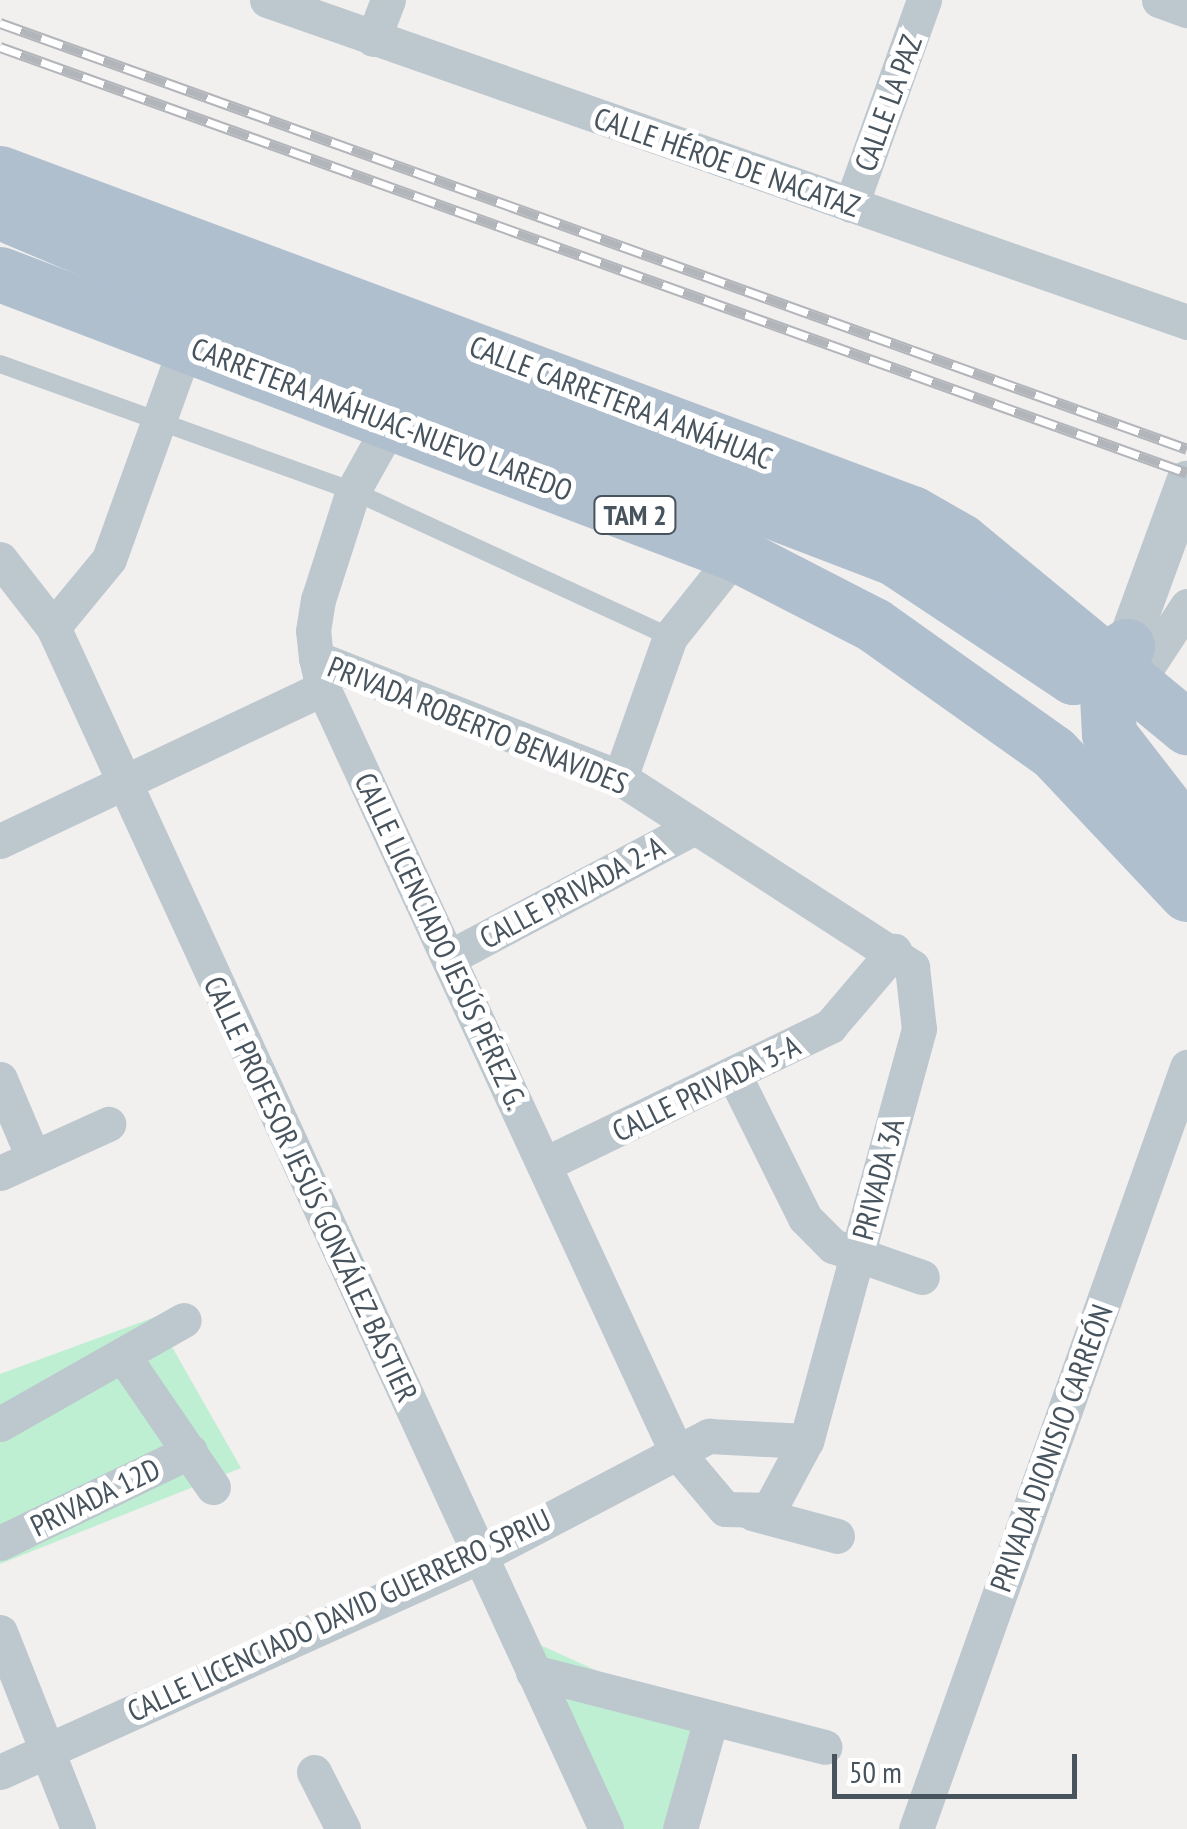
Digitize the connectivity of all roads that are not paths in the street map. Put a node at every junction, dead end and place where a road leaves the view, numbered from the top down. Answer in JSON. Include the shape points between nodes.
{"nodes":[{"id":1,"x":267,"y":0,"type":"edge"},
{"id":2,"x":388,"y":0,"type":"edge"},
{"id":3,"x":924,"y":0,"type":"edge"},
{"id":4,"x":1158,"y":0,"type":"edge"},
{"id":5,"x":1187,"y":10,"type":"edge"},
{"id":6,"x":373,"y":39,"type":"junction"},
{"id":7,"x":0,"y":173,"type":"edge"},
{"id":8,"x":851,"y":205,"type":"junction"},
{"id":9,"x":0,"y":212,"type":"edge"},
{"id":10,"x":0,"y":274,"type":"edge"},
{"id":11,"x":1187,"y":322,"type":"edge"},
{"id":12,"x":186,"y":345,"type":"junction"},
{"id":13,"x":0,"y":364,"type":"edge"},
{"id":14,"x":160,"y":422,"type":"junction"},
{"id":15,"x":391,"y":423,"type":"junction"},
{"id":16,"x":1187,"y":482,"type":"edge"},
{"id":17,"x":353,"y":490,"type":"junction"},
{"id":18,"x":736,"y":554,"type":"junction"},
{"id":19,"x":0,"y":558,"type":"edge"},
{"id":20,"x":1187,"y":606,"type":"edge"},
{"id":21,"x":53,"y":627,"type":"junction"},
{"id":22,"x":670,"y":636,"type":"junction"},
{"id":23,"x":1134,"y":664,"type":"junction"},
{"id":24,"x":320,"y":673,"type":"junction"},
{"id":25,"x":1187,"y":727,"type":"edge"},
{"id":26,"x":1074,"y":772,"type":"junction"},
{"id":27,"x":620,"y":778,"type":"junction"},
{"id":28,"x":126,"y":786,"type":"junction"},
{"id":29,"x":1187,"y":802,"type":"edge"},
{"id":30,"x":694,"y":827,"type":"junction"},
{"id":31,"x":1187,"y":835,"type":"edge"},
{"id":32,"x":0,"y":841,"type":"edge"},
{"id":33,"x":1187,"y":894,"type":"edge"},
{"id":34,"x":894,"y":952,"type":"junction"},
{"id":35,"x":450,"y":957,"type":"junction"},
{"id":36,"x":1187,"y":1068,"type":"edge"},
{"id":37,"x":0,"y":1079,"type":"edge"},
{"id":38,"x":736,"y":1079,"type":"junction"},
{"id":39,"x":108,"y":1124,"type":"dead end"},
{"id":40,"x":32,"y":1157,"type":"junction"},
{"id":41,"x":545,"y":1164,"type":"junction"},
{"id":42,"x":0,"y":1173,"type":"edge"},
{"id":43,"x":857,"y":1257,"type":"junction"},
{"id":44,"x":922,"y":1277,"type":"dead end"},
{"id":45,"x":184,"y":1320,"type":"dead end"},
{"id":46,"x":126,"y":1360,"type":"junction"},
{"id":47,"x":0,"y":1424,"type":"edge"},
{"id":48,"x":806,"y":1441,"type":"junction"},
{"id":49,"x":190,"y":1451,"type":"junction"},
{"id":50,"x":676,"y":1452,"type":"junction"},
{"id":51,"x":213,"y":1488,"type":"dead end"},
{"id":52,"x":752,"y":1513,"type":"junction"},
{"id":53,"x":837,"y":1536,"type":"dead end"},
{"id":54,"x":0,"y":1543,"type":"edge"},
{"id":55,"x":480,"y":1556,"type":"junction"},
{"id":56,"x":0,"y":1632,"type":"edge"},
{"id":57,"x":533,"y":1672,"type":"junction"},
{"id":58,"x":710,"y":1722,"type":"junction"},
{"id":59,"x":825,"y":1747,"type":"dead end"},
{"id":60,"x":47,"y":1748,"type":"junction"},
{"id":61,"x":0,"y":1772,"type":"edge"},
{"id":62,"x":314,"y":1772,"type":"dead end"},
{"id":63,"x":338,"y":1828,"type":"edge"},
{"id":64,"x":78,"y":1829,"type":"edge"},
{"id":65,"x":606,"y":1829,"type":"edge"},
{"id":66,"x":680,"y":1829,"type":"edge"},
{"id":67,"x":916,"y":1829,"type":"edge"}],
"edges":[{"from":1,"to":6,"type":"street","name":"CALLE HÉROE DE NACATAZ"},
{"from":2,"to":6,"type":"street"},
{"from":3,"to":8,"type":"street","name":"CALLE LA PAZ"},
{"from":4,"to":5,"type":"street"},
{"from":6,"to":8,"type":"street","name":"CALLE HÉROE DE NACATAZ"},
{"from":7,"to":23,"type":"main road","name":"CALLE CARRETERA A ANÁHUAC","via":[[912,513]]},
{"from":8,"to":11,"type":"street","name":"CALLE HÉROE DE NACATAZ"},
{"from":9,"to":23,"type":"main road","number":"TAM 2","bridge":true,"via":[[894,558],[1073,676]]},
{"from":10,"to":12,"type":"main road","name":"CARRETERA ANÁHUAC-NUEVO LAREDO","number":"TAM 2"},
{"from":12,"to":14,"type":"street"},
{"from":12,"to":15,"type":"main road","name":"CARRETERA ANÁHUAC-NUEVO LAREDO","number":"TAM 2"},
{"from":13,"to":14,"type":"lane"},
{"from":14,"to":17,"type":"lane"},
{"from":14,"to":21,"type":"street","via":[[108,558]]},
{"from":15,"to":17,"type":"street","name":"CALLE LICENCIADO JESÚS PÉREZ G."},
{"from":15,"to":18,"type":"main road","name":"CARRETERA ANÁHUAC-NUEVO LAREDO","number":"TAM 2"},
{"from":16,"to":23,"type":"street"},
{"from":17,"to":22,"type":"lane"},
{"from":17,"to":24,"type":"street","name":"CALLE LICENCIADO JESÚS PÉREZ G.","via":[[318,600]]},
{"from":18,"to":22,"type":"street"},
{"from":18,"to":26,"type":"main road","name":"CARRETERA ANÁHUAC-NUEVO LAREDO","number":"TAM 2","via":[[958,678]]},
{"from":19,"to":21,"type":"street","name":"CALLE PROFESOR JESÚS GONZÁLEZ BASTIER"},
{"from":20,"to":23,"type":"street"},
{"from":21,"to":28,"type":"street","name":"CALLE PROFESOR JESÚS GONZÁLEZ BASTIER"},
{"from":22,"to":27,"type":"street"},
{"from":23,"to":25,"type":"main road","name":"CALLE CARRETERA A ANÁHUAC"},
{"from":23,"to":26,"type":"street"},
{"from":23,"to":29,"type":"main road","via":[[1134,730]]},
{"from":23,"to":31,"type":"main road","bridge":true,"via":[[1108,696],[1109,734]]},
{"from":24,"to":27,"type":"street","name":"PRIVADA ROBERTO BENAVIDES"},
{"from":24,"to":28,"type":"street"},
{"from":24,"to":35,"type":"street","name":"CALLE LICENCIADO JESÚS PÉREZ G."},
{"from":26,"to":33,"type":"main road","name":"CARRETERA ANÁHUAC-NUEVO LAREDO","number":"TAM 2"},
{"from":27,"to":30,"type":"street","name":"PRIVADA ROBERTO BENAVIDES"},
{"from":28,"to":32,"type":"street"},
{"from":28,"to":55,"type":"street","name":"CALLE PROFESOR JESÚS GONZÁLEZ BASTIER"},
{"from":30,"to":34,"type":"street","name":"PRIVADA ROBERTO BENAVIDES"},
{"from":30,"to":35,"type":"street","name":"CALLE PRIVADA 2-A"},
{"from":34,"to":38,"type":"street","name":"CALLE PRIVADA 3-A","via":[[830,1026]]},
{"from":34,"to":43,"type":"street","name":"PRIVADA 3A","via":[[922,994],[920,1029]]},
{"from":35,"to":41,"type":"street","name":"CALLE LICENCIADO JESÚS PÉREZ G."},
{"from":36,"to":67,"type":"street","name":"PRIVADA DIONISIO CARREÓN"},
{"from":37,"to":40,"type":"street"},
{"from":38,"to":41,"type":"street","name":"CALLE PRIVADA 3-A"},
{"from":38,"to":43,"type":"street","name":"PRIVADA 3A","via":[[805,1218]]},
{"from":39,"to":40,"type":"street"},
{"from":40,"to":42,"type":"street"},
{"from":41,"to":50,"type":"street","name":"CALLE LICENCIADO JESÚS PÉREZ G."},
{"from":43,"to":44,"type":"street"},
{"from":43,"to":48,"type":"street"},
{"from":45,"to":46,"type":"street"},
{"from":46,"to":47,"type":"street"},
{"from":46,"to":49,"type":"street","name":"PRIVADA 12D"},
{"from":48,"to":50,"type":"street","via":[[709,1436]]},
{"from":48,"to":52,"type":"street","via":[[780,1502]]},
{"from":49,"to":51,"type":"street","name":"PRIVADA 12D"},
{"from":49,"to":54,"type":"street","name":"PRIVADA 12D"},
{"from":50,"to":52,"type":"street","name":"CALLE LICENCIADO JESÚS PÉREZ G.","via":[[724,1509]]},
{"from":50,"to":55,"type":"street","name":"CALLE LICENCIADO DAVID GUERRERO SPRIU"},
{"from":52,"to":53,"type":"street","name":"CALLE LICENCIADO JESÚS PÉREZ G."},
{"from":55,"to":57,"type":"street","name":"CALLE PROFESOR JESÚS GONZÁLEZ BASTIER"},
{"from":55,"to":60,"type":"street","name":"CALLE LICENCIADO DAVID GUERRERO SPRIU"},
{"from":56,"to":60,"type":"street"},
{"from":57,"to":58,"type":"street"},
{"from":57,"to":65,"type":"street","name":"CALLE PROFESOR JESÚS GONZÁLEZ BASTIER"},
{"from":58,"to":59,"type":"street"},
{"from":58,"to":66,"type":"street"},
{"from":60,"to":61,"type":"street","name":"CALLE LICENCIADO DAVID GUERRERO SPRIU"},
{"from":60,"to":64,"type":"street"},
{"from":62,"to":63,"type":"street"}]}
